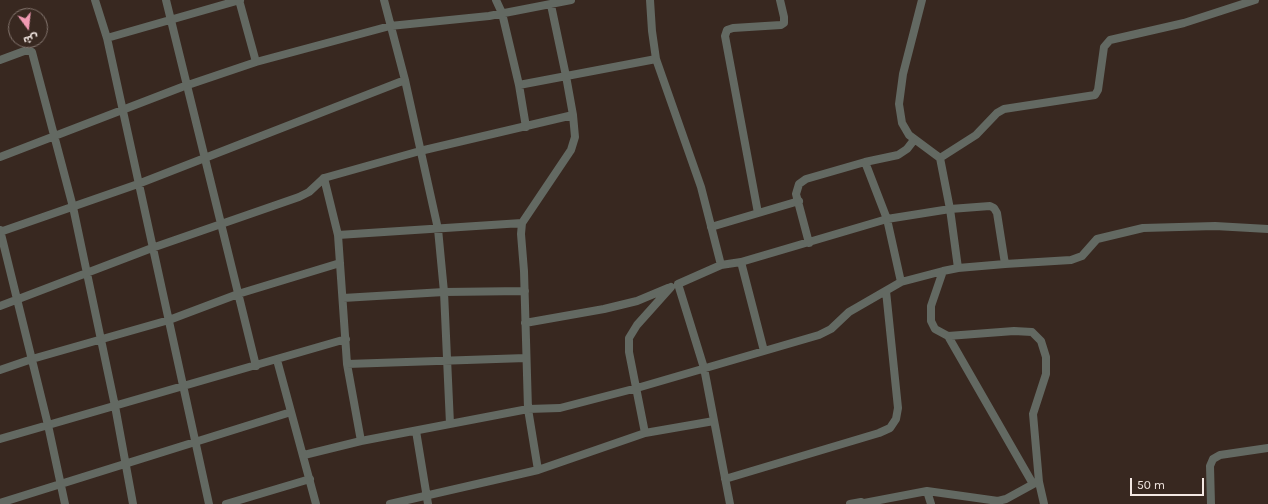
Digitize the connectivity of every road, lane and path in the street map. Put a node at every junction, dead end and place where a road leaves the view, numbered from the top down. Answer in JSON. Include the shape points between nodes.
{"nodes":[{"id":1,"x":95,"y":0,"type":"edge"},
{"id":2,"x":166,"y":0,"type":"edge"},
{"id":3,"x":239,"y":0,"type":"edge"},
{"id":4,"x":384,"y":0,"type":"edge"},
{"id":5,"x":496,"y":0,"type":"edge"},
{"id":6,"x":571,"y":0,"type":"edge"},
{"id":7,"x":650,"y":0,"type":"edge"},
{"id":8,"x":780,"y":0,"type":"edge"},
{"id":9,"x":922,"y":0,"type":"edge"},
{"id":10,"x":1255,"y":0,"type":"edge"},
{"id":11,"x":551,"y":5,"type":"junction"},
{"id":12,"x":502,"y":13,"type":"junction"},
{"id":13,"x":171,"y":20,"type":"junction"},
{"id":14,"x":390,"y":26,"type":"junction"},
{"id":15,"x":107,"y":38,"type":"junction"},
{"id":16,"x":656,"y":59,"type":"junction"},
{"id":17,"x":0,"y":60,"type":"edge"},
{"id":18,"x":256,"y":62,"type":"junction"},
{"id":19,"x":566,"y":76,"type":"junction"},
{"id":20,"x":405,"y":80,"type":"junction"},
{"id":21,"x":519,"y":85,"type":"junction"},
{"id":22,"x":188,"y":86,"type":"junction"},
{"id":23,"x":123,"y":110,"type":"junction"},
{"id":24,"x":573,"y":115,"type":"junction"},
{"id":25,"x":526,"y":127,"type":"junction"},
{"id":26,"x":55,"y":136,"type":"junction"},
{"id":27,"x":914,"y":140,"type":"junction"},
{"id":28,"x":420,"y":151,"type":"junction"},
{"id":29,"x":0,"y":157,"type":"edge"},
{"id":30,"x":206,"y":158,"type":"junction"},
{"id":31,"x":940,"y":158,"type":"junction"},
{"id":32,"x":866,"y":162,"type":"junction"},
{"id":33,"x":324,"y":178,"type":"junction"},
{"id":34,"x":138,"y":184,"type":"junction"},
{"id":35,"x":799,"y":201,"type":"junction"},
{"id":36,"x":73,"y":207,"type":"junction"},
{"id":37,"x":950,"y":209,"type":"junction"},
{"id":38,"x":758,"y":213,"type":"junction"},
{"id":39,"x":887,"y":219,"type":"junction"},
{"id":40,"x":522,"y":223,"type":"junction"},
{"id":41,"x":221,"y":224,"type":"junction"},
{"id":42,"x":711,"y":227,"type":"junction"},
{"id":43,"x":1268,"y":229,"type":"edge"},
{"id":44,"x":438,"y":230,"type":"junction"},
{"id":45,"x":0,"y":231,"type":"edge"},
{"id":46,"x":338,"y":235,"type":"junction"},
{"id":47,"x":810,"y":243,"type":"junction"},
{"id":48,"x":152,"y":248,"type":"junction"},
{"id":49,"x":741,"y":262,"type":"junction"},
{"id":50,"x":340,"y":263,"type":"junction"},
{"id":51,"x":1006,"y":264,"type":"junction"},
{"id":52,"x":721,"y":265,"type":"junction"},
{"id":53,"x":958,"y":268,"type":"junction"},
{"id":54,"x":943,"y":271,"type":"junction"},
{"id":55,"x":87,"y":272,"type":"junction"},
{"id":56,"x":901,"y":282,"type":"junction"},
{"id":57,"x":675,"y":285,"type":"junction"},
{"id":58,"x":525,"y":291,"type":"junction"},
{"id":59,"x":886,"y":291,"type":"junction"},
{"id":60,"x":444,"y":292,"type":"junction"},
{"id":61,"x":238,"y":294,"type":"junction"},
{"id":62,"x":17,"y":298,"type":"junction"},
{"id":63,"x":343,"y":298,"type":"junction"},
{"id":64,"x":0,"y":306,"type":"edge"},
{"id":65,"x":169,"y":320,"type":"junction"},
{"id":66,"x":525,"y":323,"type":"junction"},
{"id":67,"x":948,"y":336,"type":"junction"},
{"id":68,"x":100,"y":339,"type":"junction"},
{"id":69,"x":346,"y":339,"type":"junction"},
{"id":70,"x":764,"y":351,"type":"junction"},
{"id":71,"x":526,"y":358,"type":"junction"},
{"id":72,"x":32,"y":359,"type":"junction"},
{"id":73,"x":447,"y":359,"type":"junction"},
{"id":74,"x":277,"y":360,"type":"junction"},
{"id":75,"x":347,"y":364,"type":"junction"},
{"id":76,"x":256,"y":366,"type":"junction"},
{"id":77,"x":704,"y":368,"type":"junction"},
{"id":78,"x":0,"y":370,"type":"edge"},
{"id":79,"x":184,"y":387,"type":"junction"},
{"id":80,"x":637,"y":388,"type":"junction"},
{"id":81,"x":115,"y":406,"type":"junction"},
{"id":82,"x":528,"y":409,"type":"junction"},
{"id":83,"x":292,"y":412,"type":"junction"},
{"id":84,"x":714,"y":421,"type":"junction"},
{"id":85,"x":450,"y":424,"type":"junction"},
{"id":86,"x":48,"y":425,"type":"junction"},
{"id":87,"x":416,"y":430,"type":"junction"},
{"id":88,"x":645,"y":433,"type":"junction"},
{"id":89,"x":0,"y":439,"type":"edge"},
{"id":90,"x":362,"y":441,"type":"junction"},
{"id":91,"x":196,"y":442,"type":"junction"},
{"id":92,"x":1268,"y":448,"type":"edge"},
{"id":93,"x":304,"y":455,"type":"junction"},
{"id":94,"x":126,"y":464,"type":"junction"},
{"id":95,"x":538,"y":470,"type":"junction"},
{"id":96,"x":310,"y":479,"type":"junction"},
{"id":97,"x":725,"y":479,"type":"junction"},
{"id":98,"x":1036,"y":483,"type":"junction"},
{"id":99,"x":61,"y":484,"type":"junction"},
{"id":100,"x":927,"y":491,"type":"junction"},
{"id":101,"x":427,"y":495,"type":"junction"},
{"id":102,"x":0,"y":503,"type":"edge"},
{"id":103,"x":860,"y":503,"type":"edge"},
{"id":104,"x":65,"y":504,"type":"edge"},
{"id":105,"x":133,"y":504,"type":"edge"},
{"id":106,"x":209,"y":504,"type":"edge"},
{"id":107,"x":226,"y":504,"type":"edge"},
{"id":108,"x":316,"y":504,"type":"edge"},
{"id":109,"x":390,"y":504,"type":"edge"},
{"id":110,"x":428,"y":504,"type":"edge"},
{"id":111,"x":730,"y":504,"type":"edge"},
{"id":112,"x":850,"y":504,"type":"edge"},
{"id":113,"x":931,"y":504,"type":"edge"},
{"id":114,"x":1044,"y":504,"type":"edge"},
{"id":115,"x":1211,"y":504,"type":"edge"}],
"edges":[{"from":1,"to":15,"type":"street"},
{"from":2,"to":13,"type":"street"},
{"from":3,"to":13,"type":"street"},
{"from":3,"to":18,"type":"street"},
{"from":4,"to":14,"type":"street"},
{"from":5,"to":12,"type":"street"},
{"from":6,"to":11,"type":"street"},
{"from":7,"to":16,"type":"street"},
{"from":8,"to":38,"type":"street","via":[[784,18],[781,25],[733,28],[727,30],[725,36]]},
{"from":9,"to":27,"type":"street","via":[[899,104],[905,129]]},
{"from":10,"to":31,"type":"street","via":[[1184,23],[1110,40],[1104,47],[1098,90],[1094,95],[1004,109],[976,135]]},
{"from":11,"to":12,"type":"street"},
{"from":11,"to":19,"type":"street"},
{"from":12,"to":14,"type":"street"},
{"from":12,"to":21,"type":"street"},
{"from":13,"to":15,"type":"street"},
{"from":13,"to":22,"type":"street"},
{"from":14,"to":18,"type":"street"},
{"from":14,"to":20,"type":"street"},
{"from":15,"to":23,"type":"street"},
{"from":16,"to":19,"type":"street"},
{"from":16,"to":42,"type":"street","via":[[701,187]]},
{"from":17,"to":26,"type":"street","via":[[27,50],[31,51]]},
{"from":18,"to":22,"type":"street"},
{"from":19,"to":21,"type":"street"},
{"from":19,"to":24,"type":"street"},
{"from":20,"to":28,"type":"street"},
{"from":20,"to":30,"type":"street"},
{"from":21,"to":25,"type":"street"},
{"from":22,"to":23,"type":"street"},
{"from":22,"to":30,"type":"street"},
{"from":23,"to":26,"type":"street"},
{"from":23,"to":34,"type":"street"},
{"from":24,"to":25,"type":"street"},
{"from":24,"to":40,"type":"street","via":[[575,137],[571,150]]},
{"from":25,"to":28,"type":"street"},
{"from":26,"to":29,"type":"street"},
{"from":26,"to":36,"type":"street"},
{"from":27,"to":31,"type":"street"},
{"from":27,"to":32,"type":"street","via":[[903,153]]},
{"from":28,"to":33,"type":"street"},
{"from":28,"to":44,"type":"street"},
{"from":30,"to":34,"type":"street"},
{"from":30,"to":41,"type":"street"},
{"from":31,"to":37,"type":"street"},
{"from":32,"to":35,"type":"street","via":[[806,179],[799,184],[796,194]]},
{"from":32,"to":39,"type":"street"},
{"from":33,"to":41,"type":"street","via":[[304,195]]},
{"from":33,"to":46,"type":"street"},
{"from":34,"to":36,"type":"street"},
{"from":34,"to":48,"type":"street"},
{"from":35,"to":38,"type":"street"},
{"from":35,"to":47,"type":"street"},
{"from":36,"to":45,"type":"street"},
{"from":36,"to":55,"type":"street"},
{"from":37,"to":39,"type":"street"},
{"from":37,"to":51,"type":"street","via":[[990,206],[994,208]]},
{"from":37,"to":53,"type":"street"},
{"from":38,"to":42,"type":"street"},
{"from":39,"to":47,"type":"street"},
{"from":39,"to":56,"type":"street"},
{"from":40,"to":44,"type":"street"},
{"from":40,"to":58,"type":"street"},
{"from":41,"to":48,"type":"street"},
{"from":41,"to":61,"type":"street"},
{"from":42,"to":52,"type":"street"},
{"from":43,"to":51,"type":"street","via":[[1216,226],[1143,228],[1097,239],[1082,256],[1071,260]]},
{"from":44,"to":46,"type":"street"},
{"from":44,"to":60,"type":"street"},
{"from":45,"to":62,"type":"street"},
{"from":46,"to":50,"type":"street"},
{"from":47,"to":49,"type":"street"},
{"from":48,"to":55,"type":"street"},
{"from":48,"to":65,"type":"street"},
{"from":49,"to":52,"type":"street"},
{"from":49,"to":70,"type":"street"},
{"from":50,"to":61,"type":"street"},
{"from":50,"to":63,"type":"street"},
{"from":51,"to":53,"type":"street"},
{"from":52,"to":57,"type":"street"},
{"from":53,"to":54,"type":"street"},
{"from":54,"to":56,"type":"street"},
{"from":54,"to":67,"type":"street","via":[[931,306],[931,321],[936,329]]},
{"from":55,"to":62,"type":"street"},
{"from":55,"to":68,"type":"street"},
{"from":56,"to":59,"type":"street"},
{"from":57,"to":66,"type":"street","via":[[637,301]]},
{"from":57,"to":77,"type":"street"},
{"from":57,"to":80,"type":"street","via":[[637,325],[629,338],[629,352]]},
{"from":58,"to":60,"type":"street"},
{"from":58,"to":66,"type":"street"},
{"from":59,"to":70,"type":"street","via":[[849,312],[820,335]]},
{"from":59,"to":97,"type":"street","via":[[898,408],[896,419],[890,428]]},
{"from":60,"to":63,"type":"street"},
{"from":60,"to":73,"type":"street"},
{"from":61,"to":65,"type":"street"},
{"from":61,"to":76,"type":"street"},
{"from":62,"to":64,"type":"street"},
{"from":62,"to":72,"type":"street"},
{"from":63,"to":69,"type":"street"},
{"from":65,"to":68,"type":"street"},
{"from":65,"to":79,"type":"street"},
{"from":66,"to":71,"type":"street"},
{"from":67,"to":98,"type":"street"},
{"from":67,"to":98,"type":"street","via":[[1014,331],[1032,332],[1042,341],[1046,357],[1046,374],[1033,414]]},
{"from":68,"to":72,"type":"street"},
{"from":68,"to":81,"type":"street"},
{"from":69,"to":74,"type":"street"},
{"from":69,"to":75,"type":"street"},
{"from":70,"to":77,"type":"street"},
{"from":71,"to":73,"type":"street"},
{"from":71,"to":82,"type":"street"},
{"from":72,"to":78,"type":"street"},
{"from":72,"to":86,"type":"street"},
{"from":73,"to":75,"type":"street"},
{"from":73,"to":85,"type":"street"},
{"from":74,"to":76,"type":"street"},
{"from":74,"to":83,"type":"street"},
{"from":75,"to":90,"type":"street"},
{"from":76,"to":79,"type":"street"},
{"from":77,"to":80,"type":"street"},
{"from":77,"to":84,"type":"street"},
{"from":79,"to":81,"type":"street"},
{"from":79,"to":91,"type":"street"},
{"from":80,"to":82,"type":"street","via":[[560,408]]},
{"from":80,"to":88,"type":"street"},
{"from":81,"to":86,"type":"street"},
{"from":81,"to":94,"type":"street"},
{"from":82,"to":85,"type":"street"},
{"from":82,"to":95,"type":"street"},
{"from":83,"to":91,"type":"street"},
{"from":83,"to":93,"type":"street"},
{"from":84,"to":88,"type":"street"},
{"from":84,"to":97,"type":"street"},
{"from":85,"to":87,"type":"street"},
{"from":86,"to":89,"type":"street"},
{"from":86,"to":99,"type":"street"},
{"from":87,"to":90,"type":"street"},
{"from":87,"to":101,"type":"street"},
{"from":88,"to":95,"type":"street"},
{"from":90,"to":93,"type":"street"},
{"from":91,"to":94,"type":"street"},
{"from":91,"to":106,"type":"street"},
{"from":92,"to":115,"type":"street","via":[[1220,455],[1213,459],[1210,466]]},
{"from":93,"to":96,"type":"street"},
{"from":94,"to":99,"type":"street"},
{"from":94,"to":105,"type":"street"},
{"from":95,"to":101,"type":"street"},
{"from":96,"to":107,"type":"street"},
{"from":96,"to":108,"type":"street"},
{"from":97,"to":111,"type":"street"},
{"from":98,"to":100,"type":"street","via":[[998,501]]},
{"from":98,"to":114,"type":"street"},
{"from":99,"to":102,"type":"street"},
{"from":99,"to":104,"type":"street"},
{"from":100,"to":103,"type":"street"},
{"from":100,"to":113,"type":"street"},
{"from":101,"to":109,"type":"street"},
{"from":101,"to":110,"type":"street"},
{"from":103,"to":112,"type":"street"}]}
